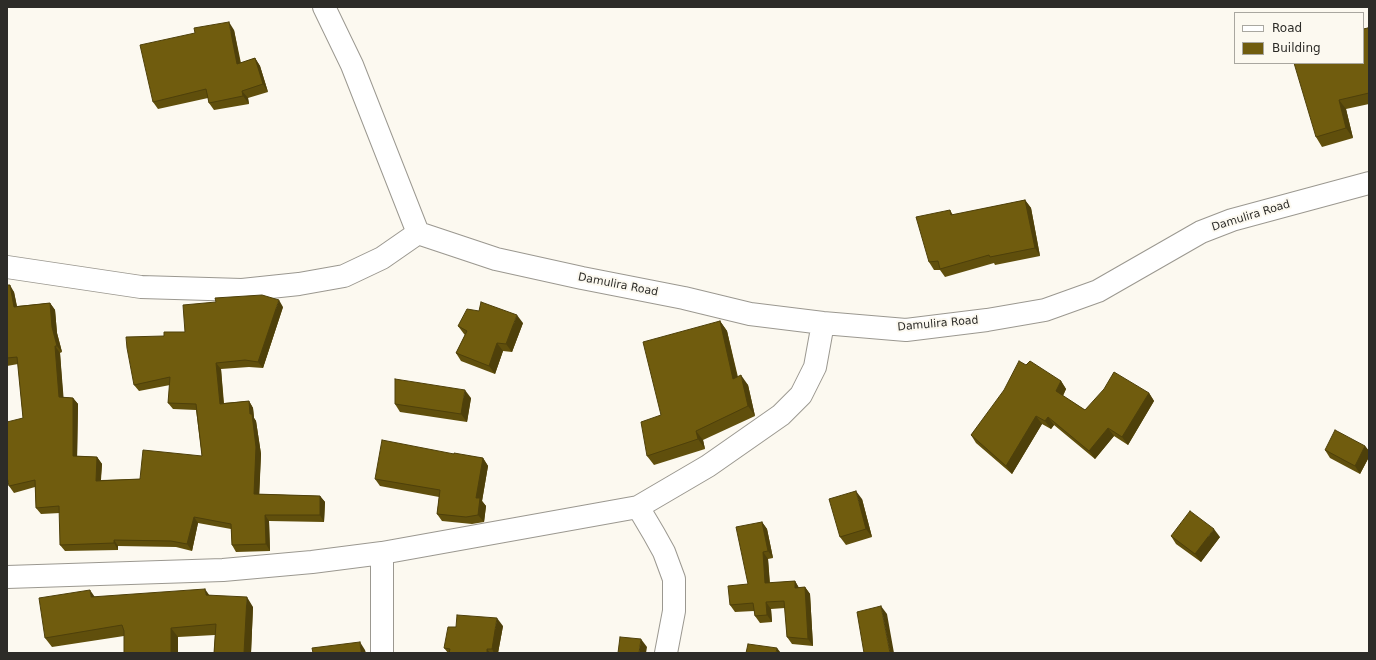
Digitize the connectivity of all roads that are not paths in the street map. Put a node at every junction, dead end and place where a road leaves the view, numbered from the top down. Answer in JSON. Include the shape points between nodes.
{"nodes":[{"id":1,"x":324,"y":7,"type":"edge"},
{"id":2,"x":1369,"y":183,"type":"edge"},
{"id":3,"x":418,"y":233,"type":"junction"},
{"id":4,"x":7,"y":267,"type":"edge"},
{"id":5,"x":823,"y":323,"type":"junction"},
{"id":6,"x":638,"y":507,"type":"junction"},
{"id":7,"x":382,"y":553,"type":"junction"},
{"id":8,"x":7,"y":576,"type":"edge"},
{"id":9,"x":382,"y":653,"type":"edge"},
{"id":10,"x":666,"y":653,"type":"edge"}],
"edges":[{"from":1,"to":3,"type":"street","via":[[352,64]]},
{"from":2,"to":5,"type":"street","name":"Damulira Road","via":[[1232,220],[1202,232],[1098,291],[1045,310],[906,330]]},
{"from":3,"to":4,"type":"street","via":[[382,258],[344,276],[242,290],[141,287]]},
{"from":3,"to":5,"type":"street","name":"Damulira Road","via":[[496,259],[750,314]]},
{"from":5,"to":6,"type":"street","via":[[815,367],[801,395],[781,415],[708,466]]},
{"from":6,"to":7,"type":"street"},
{"from":6,"to":10,"type":"street","via":[[664,552],[674,579],[674,611]]},
{"from":7,"to":8,"type":"street","via":[[223,570]]},
{"from":7,"to":9,"type":"street"}]}
